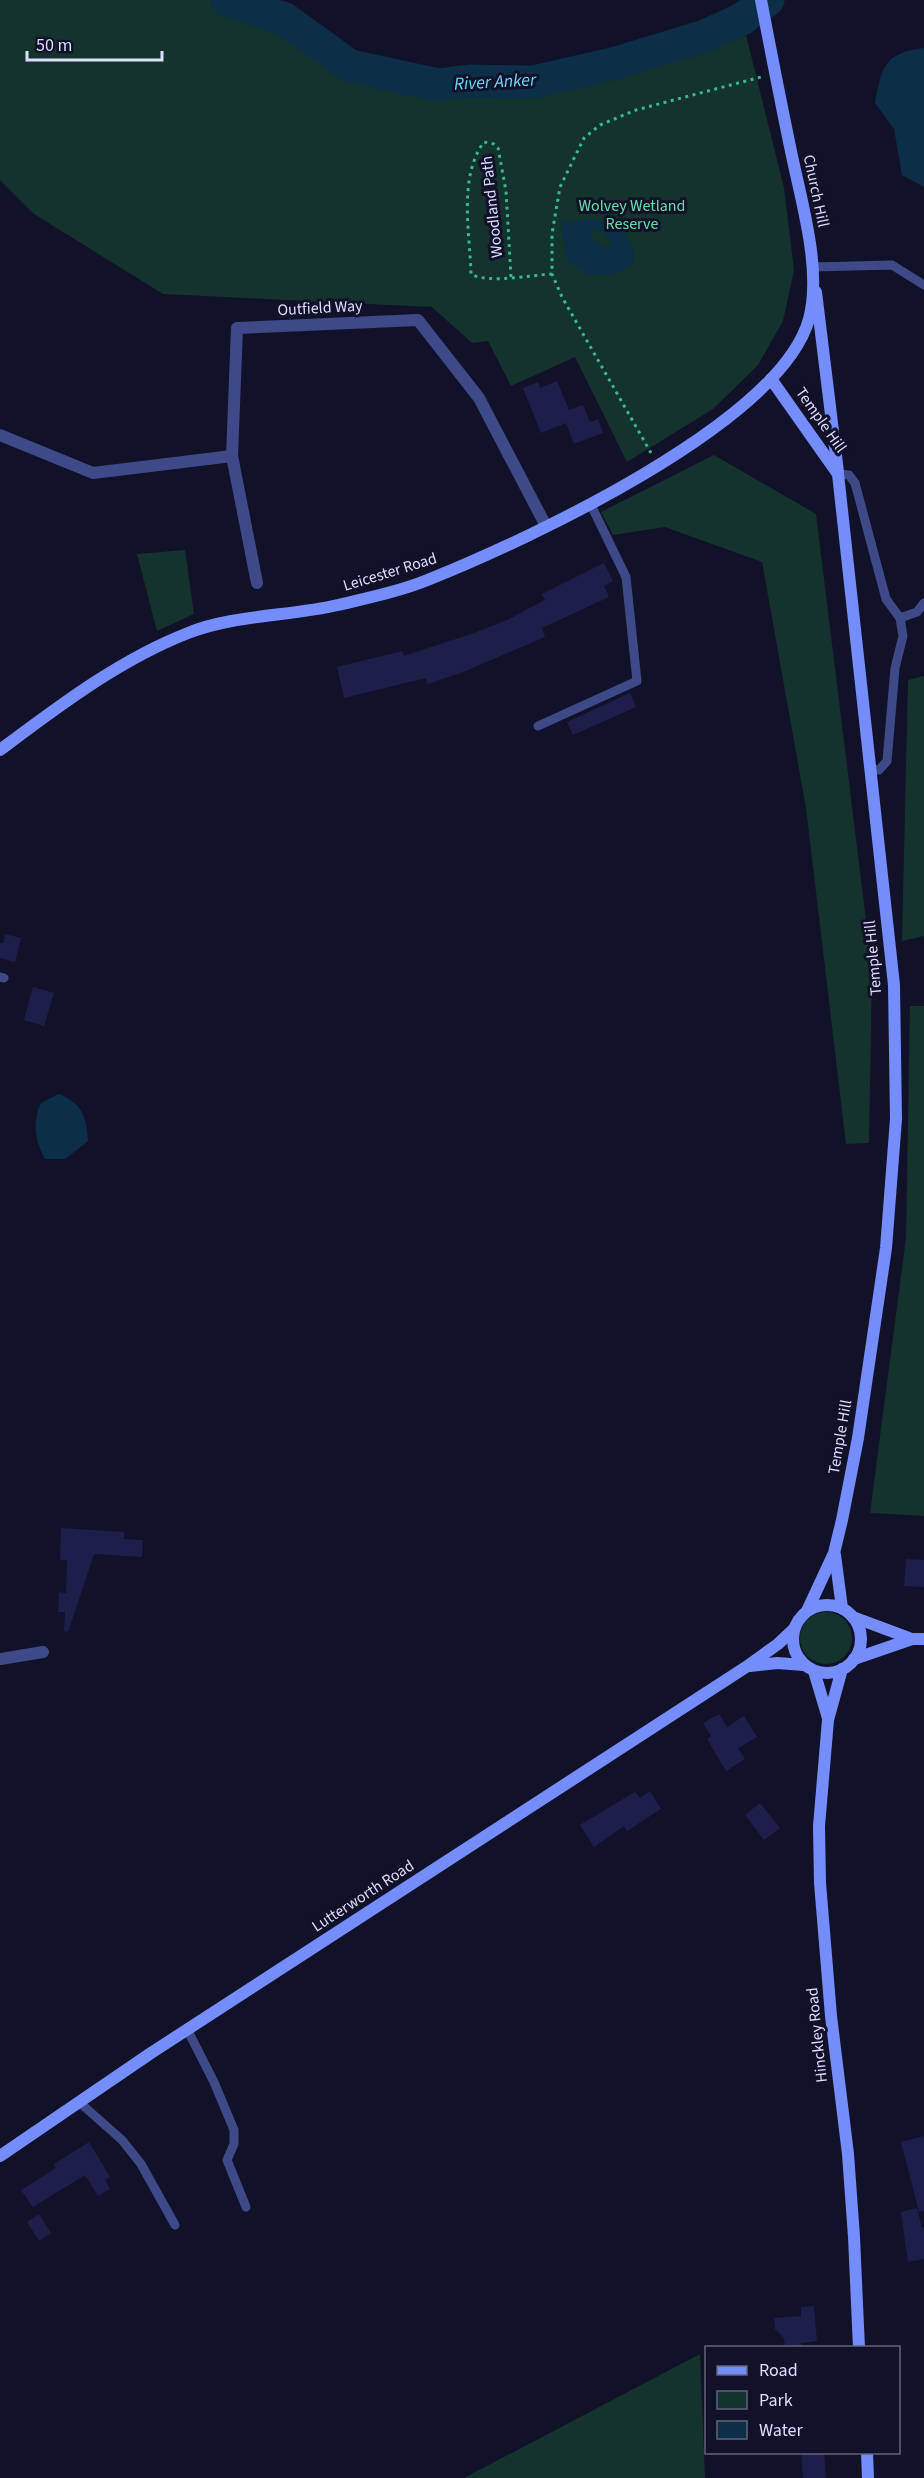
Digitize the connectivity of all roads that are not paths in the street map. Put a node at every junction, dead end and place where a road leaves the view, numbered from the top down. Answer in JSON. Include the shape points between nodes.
{"nodes":[{"id":1,"x":761,"y":0,"type":"edge"},
{"id":2,"x":813,"y":267,"type":"junction"},
{"id":3,"x":924,"y":285,"type":"edge"},
{"id":4,"x":771,"y":379,"type":"junction"},
{"id":5,"x":0,"y":435,"type":"edge"},
{"id":6,"x":232,"y":456,"type":"junction"},
{"id":7,"x":838,"y":474,"type":"junction"},
{"id":8,"x":590,"y":503,"type":"junction"},
{"id":9,"x":546,"y":526,"type":"junction"},
{"id":10,"x":257,"y":583,"type":"dead end"},
{"id":11,"x":924,"y":603,"type":"edge"},
{"id":12,"x":900,"y":618,"type":"junction"},
{"id":13,"x":538,"y":726,"type":"dead end"},
{"id":14,"x":0,"y":750,"type":"edge"},
{"id":15,"x":870,"y":769,"type":"junction"},
{"id":16,"x":834,"y":1553,"type":"junction"},
{"id":17,"x":842,"y":1608,"type":"junction"},
{"id":18,"x":807,"y":1611,"type":"junction"},
{"id":19,"x":853,"y":1617,"type":"junction"},
{"id":20,"x":794,"y":1629,"type":"junction"},
{"id":21,"x":918,"y":1639,"type":"edge"},
{"id":22,"x":43,"y":1652,"type":"dead end"},
{"id":23,"x":0,"y":1659,"type":"edge"},
{"id":24,"x":854,"y":1659,"type":"junction"},
{"id":25,"x":746,"y":1667,"type":"junction"},
{"id":26,"x":809,"y":1668,"type":"junction"},
{"id":27,"x":842,"y":1669,"type":"junction"},
{"id":28,"x":828,"y":1720,"type":"junction"},
{"id":29,"x":187,"y":2030,"type":"junction"},
{"id":30,"x":79,"y":2102,"type":"junction"},
{"id":31,"x":0,"y":2156,"type":"edge"},
{"id":32,"x":246,"y":2207,"type":"dead end"},
{"id":33,"x":175,"y":2225,"type":"dead end"},
{"id":34,"x":859,"y":2346,"type":"edge"},
{"id":35,"x":867,"y":2454,"type":"edge"},
{"id":36,"x":868,"y":2478,"type":"edge"}],
"edges":[{"from":1,"to":2,"type":"main road","name":"Church Hill"},
{"from":2,"to":3,"type":"lane","via":[[891,265]]},
{"from":2,"to":4,"type":"main road","name":"Church Hill","via":[[809,318],[793,354]]},
{"from":2,"to":7,"type":"main road"},
{"from":4,"to":7,"type":"main road","name":"Temple Hill"},
{"from":4,"to":8,"type":"main road","name":"Leicester Road","via":[[709,432]]},
{"from":5,"to":6,"type":"street","via":[[93,473]]},
{"from":6,"to":9,"type":"street","name":"Outfield Way","via":[[237,328],[418,320],[479,398]]},
{"from":6,"to":10,"type":"street","name":"Outfield Way"},
{"from":7,"to":12,"type":"lane","via":[[849,475],[855,483],[886,599]]},
{"from":7,"to":15,"type":"main road","name":"Temple Hill"},
{"from":8,"to":9,"type":"main road","name":"Leicester Road"},
{"from":8,"to":13,"type":"lane","via":[[626,577],[637,681]]},
{"from":9,"to":14,"type":"main road","name":"Leicester Road","via":[[427,581],[336,606],[190,632],[118,666]]},
{"from":11,"to":12,"type":"lane","via":[[917,612]]},
{"from":12,"to":15,"type":"lane","via":[[903,636],[895,668],[887,761],[879,770]]},
{"from":15,"to":16,"type":"main road","name":"Temple Hill","via":[[894,985],[896,1119],[886,1248],[858,1438]]},
{"from":16,"to":17,"type":"main road","name":"Temple Hill"},
{"from":16,"to":18,"type":"main road","name":"Temple Hill"},
{"from":17,"to":18,"type":"main road","via":[[824,1605]]},
{"from":17,"to":19,"type":"main road"},
{"from":18,"to":20,"type":"main road"},
{"from":19,"to":21,"type":"main road"},
{"from":19,"to":24,"type":"main road","via":[[860,1633]]},
{"from":20,"to":25,"type":"main road","name":"Lutterworth Road"},
{"from":20,"to":26,"type":"main road","via":[[794,1648]]},
{"from":21,"to":24,"type":"main road"},
{"from":22,"to":23,"type":"street"},
{"from":24,"to":27,"type":"main road"},
{"from":25,"to":26,"type":"main road","name":"Lutterworth Road","via":[[777,1663]]},
{"from":25,"to":29,"type":"main road","name":"Lutterworth Road"},
{"from":26,"to":27,"type":"main road","via":[[823,1673]]},
{"from":26,"to":28,"type":"main road","name":"Hinckley Road"},
{"from":27,"to":28,"type":"main road","name":"Hinckley Road"},
{"from":28,"to":34,"type":"main road","name":"Hinckley Road","via":[[819,1826],[820,1883],[848,2154]]},
{"from":29,"to":30,"type":"main road","name":"Lutterworth Road"},
{"from":29,"to":32,"type":"lane","via":[[234,2130],[234,2144],[227,2160]]},
{"from":30,"to":31,"type":"main road","name":"Lutterworth Road"},
{"from":30,"to":33,"type":"lane","via":[[122,2140],[141,2164]]},
{"from":35,"to":36,"type":"main road"}]}
